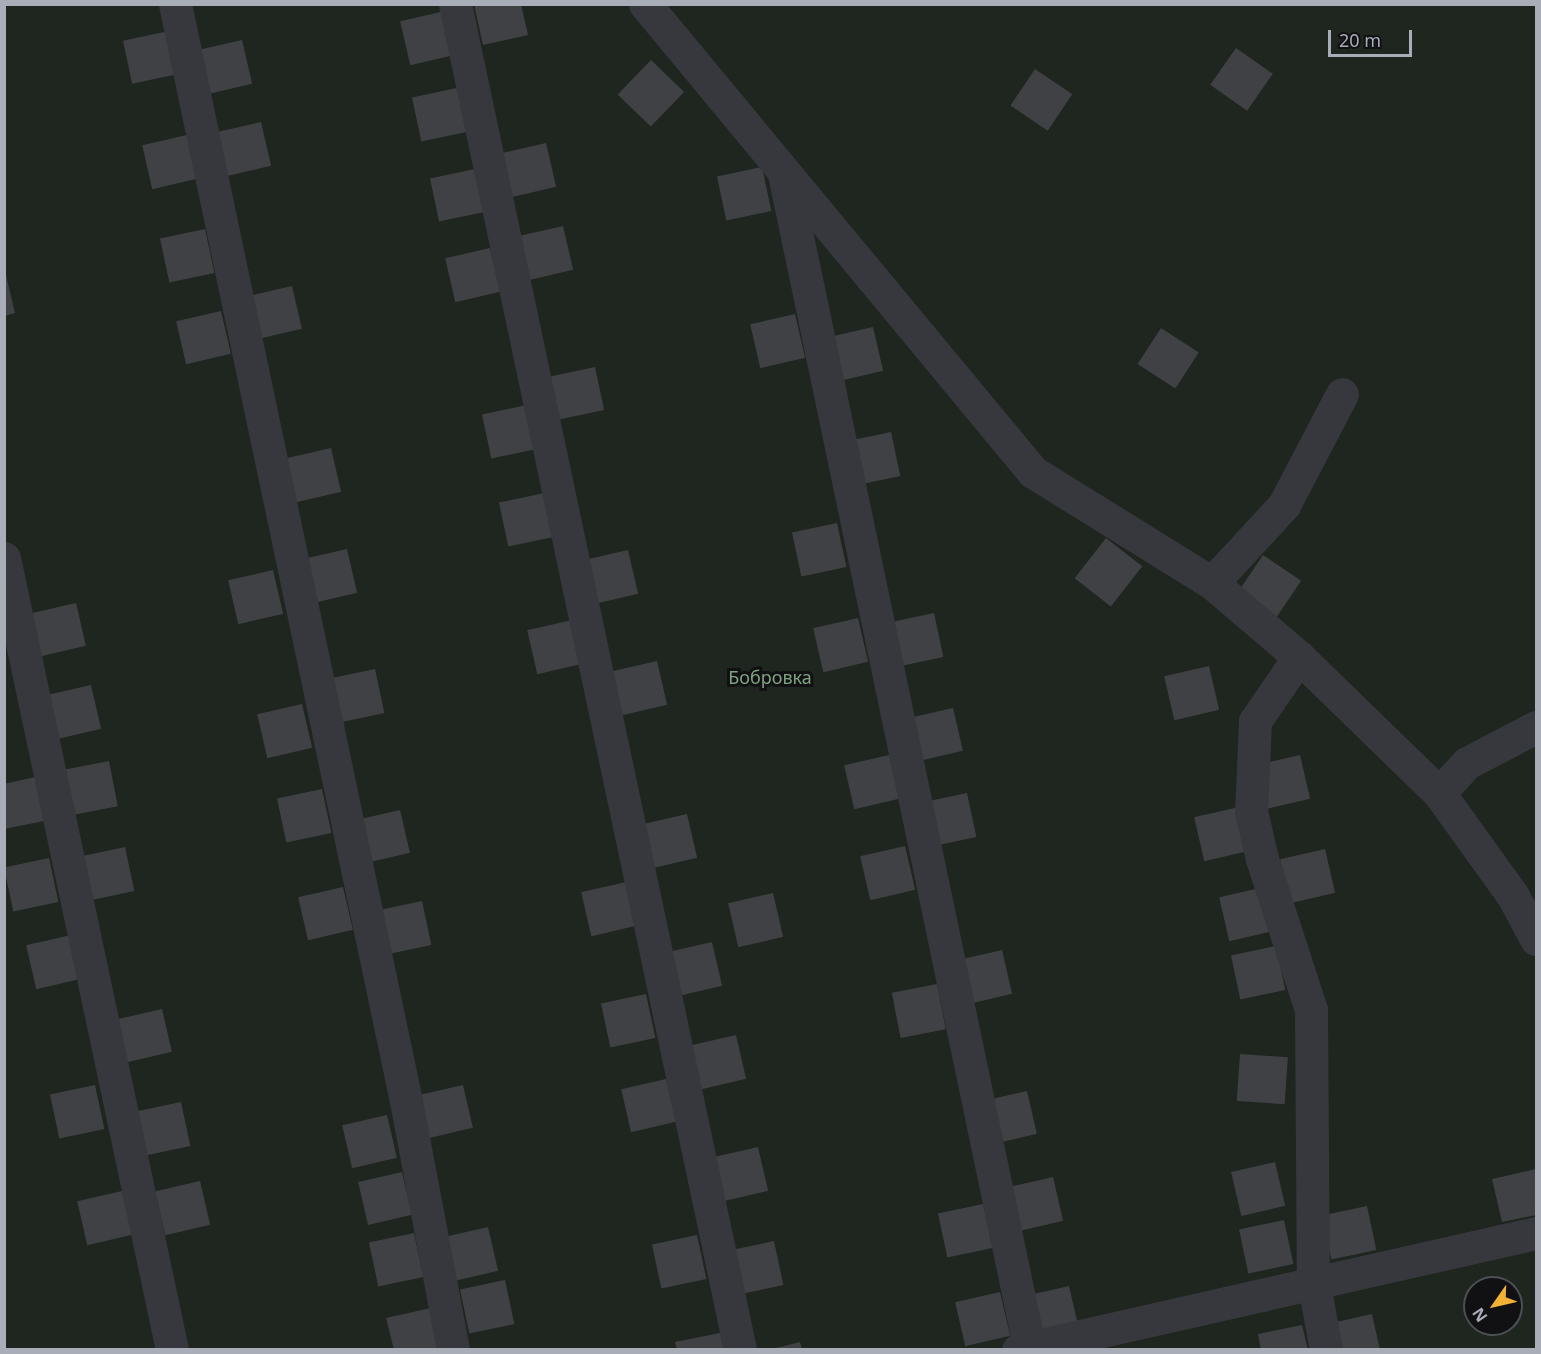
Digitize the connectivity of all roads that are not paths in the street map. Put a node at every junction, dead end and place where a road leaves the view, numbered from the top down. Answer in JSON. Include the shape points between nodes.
{"nodes":[{"id":1,"x":175,"y":4,"type":"edge"},
{"id":2,"x":455,"y":4,"type":"edge"},
{"id":3,"x":645,"y":4,"type":"edge"},
{"id":4,"x":783,"y":169,"type":"junction"},
{"id":5,"x":1342,"y":394,"type":"dead end"},
{"id":6,"x":4,"y":558,"type":"edge"},
{"id":7,"x":1212,"y":583,"type":"junction"},
{"id":8,"x":1299,"y":657,"type":"junction"},
{"id":9,"x":1536,"y":727,"type":"edge"},
{"id":10,"x":1439,"y":793,"type":"junction"},
{"id":11,"x":1536,"y":939,"type":"edge"},
{"id":12,"x":1536,"y":1233,"type":"edge"},
{"id":13,"x":1314,"y":1286,"type":"junction"},
{"id":14,"x":1026,"y":1349,"type":"edge"},
{"id":15,"x":172,"y":1350,"type":"edge"},
{"id":16,"x":453,"y":1350,"type":"edge"},
{"id":17,"x":740,"y":1350,"type":"edge"},
{"id":18,"x":1326,"y":1350,"type":"edge"}],
"edges":[{"from":1,"to":16,"type":"street","via":[[406,1101]]},
{"from":2,"to":17,"type":"street"},
{"from":3,"to":4,"type":"street"},
{"from":4,"to":7,"type":"street","via":[[1034,472]]},
{"from":4,"to":14,"type":"street"},
{"from":5,"to":7,"type":"street","via":[[1284,505]]},
{"from":6,"to":15,"type":"street"},
{"from":7,"to":8,"type":"street"},
{"from":8,"to":10,"type":"street"},
{"from":8,"to":13,"type":"street","via":[[1255,721],[1251,811],[1262,859],[1311,1010]]},
{"from":9,"to":10,"type":"street","via":[[1467,763]]},
{"from":10,"to":11,"type":"street","via":[[1513,897]]},
{"from":12,"to":13,"type":"street"},
{"from":13,"to":14,"type":"street"},
{"from":13,"to":18,"type":"street"}]}
